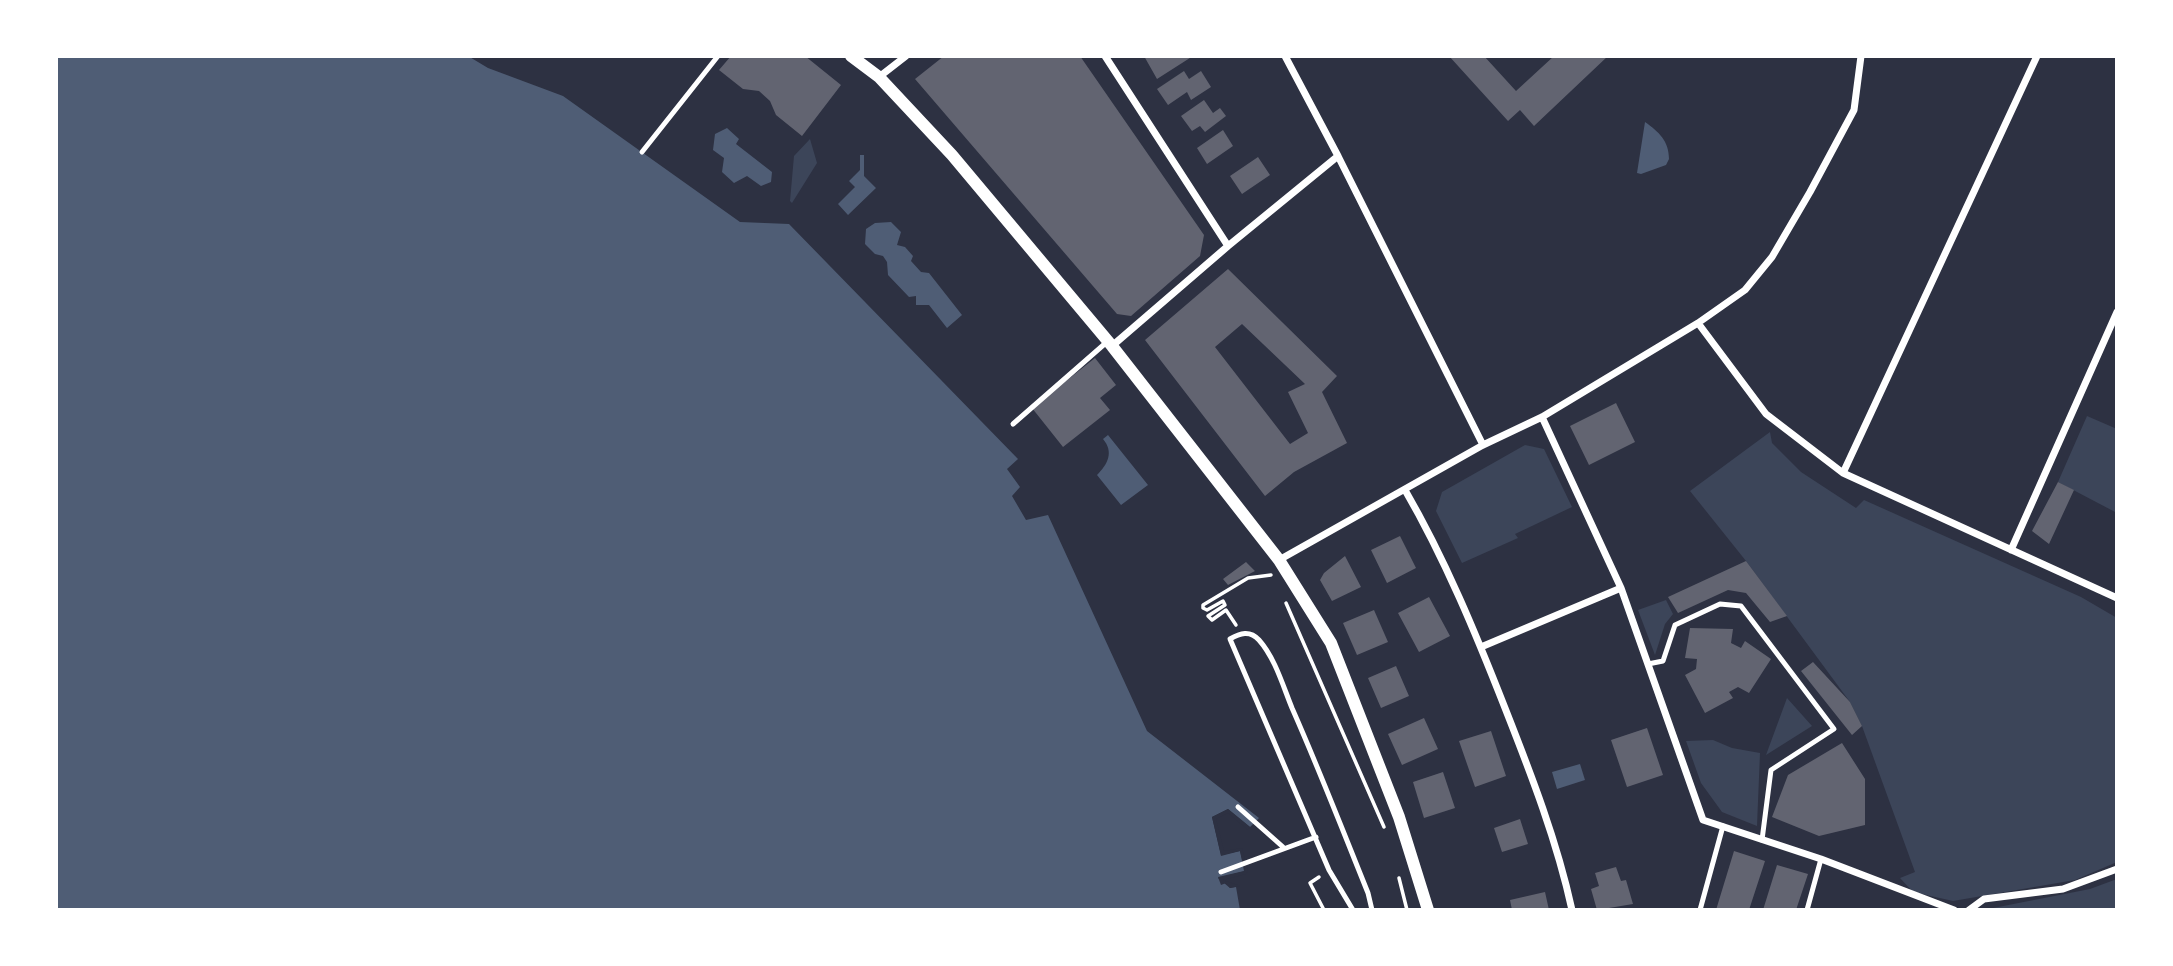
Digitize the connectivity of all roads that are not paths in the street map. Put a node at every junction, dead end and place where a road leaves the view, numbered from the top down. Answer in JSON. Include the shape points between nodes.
{"nodes":[{"id":1,"x":718,"y":56,"type":"edge"},
{"id":2,"x":851,"y":56,"type":"edge"},
{"id":3,"x":906,"y":56,"type":"edge"},
{"id":4,"x":1105,"y":56,"type":"edge"},
{"id":5,"x":1285,"y":56,"type":"edge"},
{"id":6,"x":1861,"y":56,"type":"edge"},
{"id":7,"x":2037,"y":56,"type":"edge"},
{"id":8,"x":879,"y":77,"type":"junction"},
{"id":9,"x":642,"y":152,"type":"dead end"},
{"id":10,"x":1338,"y":156,"type":"junction"},
{"id":11,"x":1228,"y":246,"type":"junction"},
{"id":12,"x":2117,"y":312,"type":"edge"},
{"id":13,"x":1698,"y":323,"type":"junction"},
{"id":14,"x":1110,"y":344,"type":"junction"},
{"id":15,"x":1542,"y":417,"type":"junction"},
{"id":16,"x":1013,"y":424,"type":"dead end"},
{"id":17,"x":1483,"y":445,"type":"junction"},
{"id":18,"x":1843,"y":473,"type":"junction"},
{"id":19,"x":1405,"y":490,"type":"junction"},
{"id":20,"x":2011,"y":550,"type":"junction"},
{"id":21,"x":1279,"y":559,"type":"junction"},
{"id":22,"x":1621,"y":588,"type":"junction"},
{"id":23,"x":2117,"y":598,"type":"edge"},
{"id":24,"x":1481,"y":646,"type":"junction"},
{"id":25,"x":1648,"y":664,"type":"junction"},
{"id":26,"x":1238,"y":807,"type":"dead end"},
{"id":27,"x":1723,"y":826,"type":"junction"},
{"id":28,"x":1316,"y":837,"type":"junction"},
{"id":29,"x":1762,"y":839,"type":"junction"},
{"id":30,"x":1283,"y":847,"type":"junction"},
{"id":31,"x":1821,"y":859,"type":"junction"},
{"id":32,"x":2117,"y":869,"type":"edge"},
{"id":33,"x":1221,"y":872,"type":"dead end"},
{"id":34,"x":1353,"y":910,"type":"edge"},
{"id":35,"x":1372,"y":910,"type":"edge"},
{"id":36,"x":1428,"y":910,"type":"edge"},
{"id":37,"x":1572,"y":910,"type":"edge"},
{"id":38,"x":1700,"y":910,"type":"edge"},
{"id":39,"x":1807,"y":910,"type":"edge"},
{"id":40,"x":1954,"y":910,"type":"edge"},
{"id":41,"x":1969,"y":910,"type":"edge"}],
"edges":[{"from":1,"to":9,"type":"lane"},
{"from":2,"to":8,"type":"street"},
{"from":3,"to":8,"type":"street"},
{"from":4,"to":11,"type":"street"},
{"from":5,"to":10,"type":"street"},
{"from":6,"to":13,"type":"street","via":[[1854,110],[1772,257],[1745,290]]},
{"from":7,"to":18,"type":"street"},
{"from":8,"to":14,"type":"street","via":[[952,155]]},
{"from":10,"to":11,"type":"street"},
{"from":10,"to":17,"type":"street"},
{"from":11,"to":14,"type":"street"},
{"from":12,"to":20,"type":"street"},
{"from":13,"to":15,"type":"street"},
{"from":13,"to":18,"type":"street","via":[[1766,414]]},
{"from":14,"to":16,"type":"lane"},
{"from":14,"to":21,"type":"street"},
{"from":15,"to":17,"type":"street"},
{"from":15,"to":22,"type":"street"},
{"from":17,"to":19,"type":"street"},
{"from":18,"to":20,"type":"street"},
{"from":19,"to":21,"type":"street"},
{"from":19,"to":24,"type":"street"},
{"from":20,"to":23,"type":"street"},
{"from":21,"to":36,"type":"street","via":[[1331,643],[1399,817]]},
{"from":22,"to":24,"type":"street"},
{"from":22,"to":25,"type":"street"},
{"from":24,"to":37,"type":"street","via":[[1524,755]]},
{"from":25,"to":27,"type":"street","via":[[1703,820]]},
{"from":25,"to":29,"type":"lane","via":[[1662,660],[1675,625],[1720,604],[1741,606],[1834,729],[1771,770]]},
{"from":26,"to":30,"type":"lane"},
{"from":27,"to":29,"type":"street"},
{"from":27,"to":38,"type":"lane"},
{"from":28,"to":30,"type":"lane"},
{"from":28,"to":34,"type":"lane"},
{"from":28,"to":35,"type":"lane","via":[[1230,639],[1239,634],[1258,639],[1272,660]]},
{"from":29,"to":31,"type":"street"},
{"from":30,"to":33,"type":"lane"},
{"from":31,"to":39,"type":"lane"},
{"from":31,"to":40,"type":"street"},
{"from":32,"to":41,"type":"street","via":[[2063,889],[1984,899]]}]}
